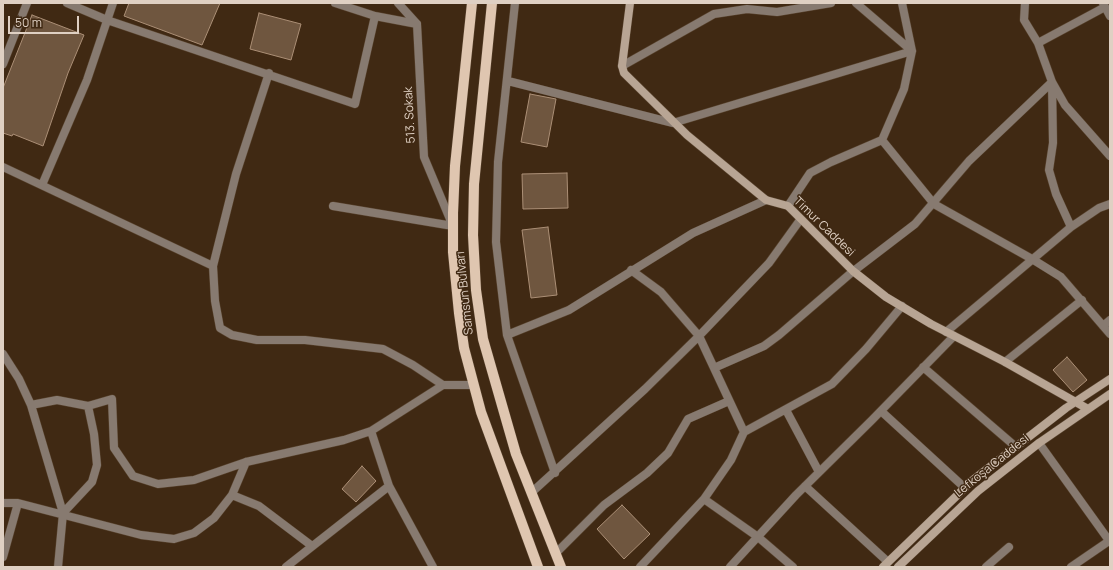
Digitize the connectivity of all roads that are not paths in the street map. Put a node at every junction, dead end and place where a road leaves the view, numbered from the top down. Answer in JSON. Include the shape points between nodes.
{"nodes":[{"id":1,"x":27,"y":3,"type":"edge"},
{"id":2,"x":66,"y":3,"type":"edge"},
{"id":3,"x":113,"y":3,"type":"edge"},
{"id":4,"x":335,"y":3,"type":"edge"},
{"id":5,"x":398,"y":3,"type":"edge"},
{"id":6,"x":472,"y":3,"type":"edge"},
{"id":7,"x":492,"y":3,"type":"edge"},
{"id":8,"x":515,"y":3,"type":"edge"},
{"id":9,"x":630,"y":3,"type":"edge"},
{"id":10,"x":830,"y":3,"type":"edge"},
{"id":11,"x":856,"y":3,"type":"edge"},
{"id":12,"x":902,"y":3,"type":"edge"},
{"id":13,"x":1025,"y":3,"type":"edge"},
{"id":14,"x":1104,"y":5,"type":"edge"},
{"id":15,"x":747,"y":6,"type":"edge"},
{"id":16,"x":374,"y":16,"type":"junction"},
{"id":17,"x":1110,"y":16,"type":"edge"},
{"id":18,"x":107,"y":20,"type":"junction"},
{"id":19,"x":417,"y":24,"type":"junction"},
{"id":20,"x":1038,"y":43,"type":"junction"},
{"id":21,"x":912,"y":51,"type":"junction"},
{"id":22,"x":3,"y":64,"type":"edge"},
{"id":23,"x":622,"y":66,"type":"junction"},
{"id":24,"x":269,"y":74,"type":"junction"},
{"id":25,"x":508,"y":81,"type":"junction"},
{"id":26,"x":1052,"y":82,"type":"junction"},
{"id":27,"x":673,"y":123,"type":"junction"},
{"id":28,"x":882,"y":140,"type":"junction"},
{"id":29,"x":1110,"y":156,"type":"edge"},
{"id":30,"x":3,"y":167,"type":"edge"},
{"id":31,"x":42,"y":184,"type":"junction"},
{"id":32,"x":766,"y":200,"type":"junction"},
{"id":33,"x":934,"y":204,"type":"junction"},
{"id":34,"x":1110,"y":204,"type":"edge"},
{"id":35,"x":333,"y":206,"type":"dead end"},
{"id":36,"x":788,"y":206,"type":"junction"},
{"id":37,"x":800,"y":220,"type":"junction"},
{"id":38,"x":453,"y":226,"type":"junction"},
{"id":39,"x":1071,"y":227,"type":"junction"},
{"id":40,"x":1032,"y":259,"type":"junction"},
{"id":41,"x":213,"y":266,"type":"junction"},
{"id":42,"x":631,"y":270,"type":"junction"},
{"id":43,"x":853,"y":271,"type":"junction"},
{"id":44,"x":1082,"y":300,"type":"junction"},
{"id":45,"x":902,"y":306,"type":"junction"},
{"id":46,"x":1110,"y":320,"type":"edge"},
{"id":47,"x":1103,"y":326,"type":"junction"},
{"id":48,"x":950,"y":334,"type":"junction"},
{"id":49,"x":1110,"y":334,"type":"edge"},
{"id":50,"x":508,"y":335,"type":"junction"},
{"id":51,"x":699,"y":336,"type":"junction"},
{"id":52,"x":3,"y":354,"type":"edge"},
{"id":53,"x":1005,"y":362,"type":"junction"},
{"id":54,"x":922,"y":367,"type":"junction"},
{"id":55,"x":714,"y":368,"type":"junction"},
{"id":56,"x":1110,"y":379,"type":"edge"},
{"id":57,"x":442,"y":385,"type":"junction"},
{"id":58,"x":473,"y":385,"type":"junction"},
{"id":59,"x":1110,"y":394,"type":"edge"},
{"id":60,"x":729,"y":401,"type":"junction"},
{"id":61,"x":1075,"y":401,"type":"junction"},
{"id":62,"x":31,"y":405,"type":"junction"},
{"id":63,"x":88,"y":406,"type":"junction"},
{"id":64,"x":1088,"y":409,"type":"junction"},
{"id":65,"x":786,"y":410,"type":"junction"},
{"id":66,"x":881,"y":411,"type":"junction"},
{"id":67,"x":371,"y":431,"type":"junction"},
{"id":68,"x":744,"y":432,"type":"junction"},
{"id":69,"x":1040,"y":443,"type":"junction"},
{"id":70,"x":1016,"y":446,"type":"junction"},
{"id":71,"x":246,"y":462,"type":"junction"},
{"id":72,"x":819,"y":472,"type":"junction"},
{"id":73,"x":555,"y":473,"type":"junction"},
{"id":74,"x":389,"y":486,"type":"junction"},
{"id":75,"x":804,"y":486,"type":"junction"},
{"id":76,"x":965,"y":488,"type":"junction"},
{"id":77,"x":531,"y":493,"type":"junction"},
{"id":78,"x":232,"y":495,"type":"junction"},
{"id":79,"x":704,"y":500,"type":"junction"},
{"id":80,"x":3,"y":503,"type":"edge"},
{"id":81,"x":18,"y":503,"type":"junction"},
{"id":82,"x":63,"y":513,"type":"junction"},
{"id":83,"x":758,"y":536,"type":"junction"},
{"id":84,"x":1110,"y":542,"type":"edge"},
{"id":85,"x":312,"y":546,"type":"junction"},
{"id":86,"x":1009,"y":547,"type":"dead end"},
{"id":87,"x":556,"y":553,"type":"junction"},
{"id":88,"x":3,"y":557,"type":"edge"},
{"id":89,"x":886,"y":564,"type":"edge"},
{"id":90,"x":58,"y":567,"type":"edge"},
{"id":91,"x":286,"y":567,"type":"edge"},
{"id":92,"x":433,"y":567,"type":"edge"},
{"id":93,"x":538,"y":567,"type":"edge"},
{"id":94,"x":561,"y":567,"type":"edge"},
{"id":95,"x":640,"y":567,"type":"edge"},
{"id":96,"x":730,"y":567,"type":"edge"},
{"id":97,"x":793,"y":567,"type":"edge"},
{"id":98,"x":898,"y":567,"type":"edge"},
{"id":99,"x":986,"y":567,"type":"edge"},
{"id":100,"x":1071,"y":567,"type":"edge"}],
"edges":[{"from":1,"to":22,"type":"street"},
{"from":2,"to":18,"type":"street"},
{"from":3,"to":18,"type":"street"},
{"from":4,"to":16,"type":"street"},
{"from":5,"to":19,"type":"street"},
{"from":6,"to":38,"type":"main road","via":[[455,166]]},
{"from":7,"to":77,"type":"main road","name":"Samsun Bulvarı","via":[[474,184],[474,265],[483,339],[514,447]]},
{"from":8,"to":25,"type":"street"},
{"from":9,"to":23,"type":"street"},
{"from":10,"to":15,"type":"street","via":[[777,12]]},
{"from":11,"to":21,"type":"street"},
{"from":12,"to":21,"type":"street"},
{"from":13,"to":20,"type":"street","via":[[1024,20]]},
{"from":14,"to":17,"type":"street"},
{"from":14,"to":20,"type":"street"},
{"from":15,"to":23,"type":"street","via":[[714,14]]},
{"from":16,"to":19,"type":"street"},
{"from":16,"to":24,"type":"street","via":[[355,104]]},
{"from":18,"to":24,"type":"street"},
{"from":18,"to":31,"type":"street","via":[[87,80]]},
{"from":19,"to":38,"type":"street","name":"513. Sokak","via":[[424,157]]},
{"from":20,"to":26,"type":"street"},
{"from":21,"to":27,"type":"street"},
{"from":21,"to":28,"type":"street","via":[[904,89]]},
{"from":23,"to":27,"type":"street","name":"Timur Caddesi","via":[[624,72]]},
{"from":24,"to":41,"type":"street","via":[[236,174]]},
{"from":25,"to":27,"type":"street"},
{"from":25,"to":50,"type":"street","via":[[498,162],[496,242]]},
{"from":26,"to":29,"type":"street","via":[[1065,105]]},
{"from":26,"to":33,"type":"street","via":[[969,161]]},
{"from":26,"to":39,"type":"street","via":[[1053,143],[1049,170],[1056,194]]},
{"from":27,"to":32,"type":"street","name":"Timur Caddesi"},
{"from":28,"to":33,"type":"street"},
{"from":28,"to":36,"type":"street","via":[[810,173]]},
{"from":30,"to":31,"type":"street"},
{"from":31,"to":41,"type":"street"},
{"from":32,"to":36,"type":"street","name":"Timur Caddesi"},
{"from":32,"to":42,"type":"street","via":[[693,233]]},
{"from":33,"to":40,"type":"street"},
{"from":33,"to":43,"type":"street","via":[[915,224]]},
{"from":34,"to":39,"type":"street","via":[[1099,208]]},
{"from":35,"to":38,"type":"street"},
{"from":36,"to":37,"type":"street","name":"Timur Caddesi"},
{"from":37,"to":43,"type":"street","name":"Timur Caddesi"},
{"from":37,"to":51,"type":"street","via":[[768,263]]},
{"from":38,"to":58,"type":"main road","via":[[459,313]]},
{"from":39,"to":40,"type":"street"},
{"from":40,"to":44,"type":"street","via":[[1060,278]]},
{"from":40,"to":48,"type":"street"},
{"from":41,"to":57,"type":"street","via":[[220,328],[232,335],[257,340],[305,340],[383,349]]},
{"from":42,"to":50,"type":"street","via":[[569,310]]},
{"from":42,"to":51,"type":"street","via":[[661,292]]},
{"from":43,"to":45,"type":"street","name":"Timur Caddesi"},
{"from":43,"to":55,"type":"street","via":[[764,346]]},
{"from":44,"to":47,"type":"street"},
{"from":44,"to":53,"type":"street"},
{"from":45,"to":48,"type":"street","name":"Timur Caddesi"},
{"from":45,"to":65,"type":"street","via":[[832,384]]},
{"from":46,"to":47,"type":"street"},
{"from":47,"to":49,"type":"street"},
{"from":48,"to":53,"type":"street","name":"Timur Caddesi"},
{"from":48,"to":54,"type":"street"},
{"from":50,"to":73,"type":"street"},
{"from":51,"to":55,"type":"street"},
{"from":51,"to":73,"type":"street"},
{"from":52,"to":62,"type":"street"},
{"from":53,"to":61,"type":"street","name":"Timur Caddesi"},
{"from":54,"to":66,"type":"street"},
{"from":54,"to":70,"type":"street"},
{"from":55,"to":60,"type":"street"},
{"from":56,"to":61,"type":"street"},
{"from":57,"to":58,"type":"street"},
{"from":57,"to":67,"type":"street"},
{"from":58,"to":93,"type":"main road"},
{"from":59,"to":64,"type":"street","name":"Lefkoşa Caddesi"},
{"from":60,"to":68,"type":"street"},
{"from":60,"to":87,"type":"street","via":[[688,419],[668,453],[647,473],[604,505]]},
{"from":61,"to":64,"type":"street","name":"Timur Caddesi"},
{"from":61,"to":70,"type":"street"},
{"from":62,"to":63,"type":"street","via":[[57,400]]},
{"from":62,"to":82,"type":"street"},
{"from":63,"to":71,"type":"street","via":[[112,399],[114,448],[133,476],[158,484],[194,480]]},
{"from":63,"to":82,"type":"street","via":[[97,465],[92,482]]},
{"from":64,"to":69,"type":"street","name":"Lefkoşa Caddesi"},
{"from":65,"to":68,"type":"street"},
{"from":65,"to":72,"type":"street"},
{"from":66,"to":72,"type":"street"},
{"from":66,"to":76,"type":"street"},
{"from":67,"to":71,"type":"street","via":[[344,440]]},
{"from":67,"to":74,"type":"street"},
{"from":68,"to":79,"type":"street","via":[[731,460]]},
{"from":69,"to":84,"type":"street"},
{"from":69,"to":98,"type":"street","name":"Lefkoşa Caddesi","via":[[978,491]]},
{"from":70,"to":76,"type":"street"},
{"from":71,"to":78,"type":"street"},
{"from":72,"to":75,"type":"street"},
{"from":73,"to":77,"type":"street"},
{"from":74,"to":85,"type":"street"},
{"from":74,"to":92,"type":"street"},
{"from":75,"to":83,"type":"street"},
{"from":75,"to":89,"type":"street"},
{"from":76,"to":89,"type":"street"},
{"from":77,"to":87,"type":"main road","name":"Samsun Bulvarı"},
{"from":78,"to":82,"type":"street","via":[[209,522],[194,533],[174,539],[141,535]]},
{"from":78,"to":85,"type":"street","via":[[259,506]]},
{"from":79,"to":83,"type":"street"},
{"from":79,"to":95,"type":"street"},
{"from":80,"to":81,"type":"street"},
{"from":81,"to":82,"type":"street"},
{"from":81,"to":88,"type":"street"},
{"from":82,"to":90,"type":"street"},
{"from":83,"to":96,"type":"street"},
{"from":83,"to":97,"type":"street"},
{"from":84,"to":100,"type":"street"},
{"from":85,"to":91,"type":"street"},
{"from":86,"to":99,"type":"street"},
{"from":87,"to":94,"type":"main road","name":"Samsun Bulvarı"}]}
